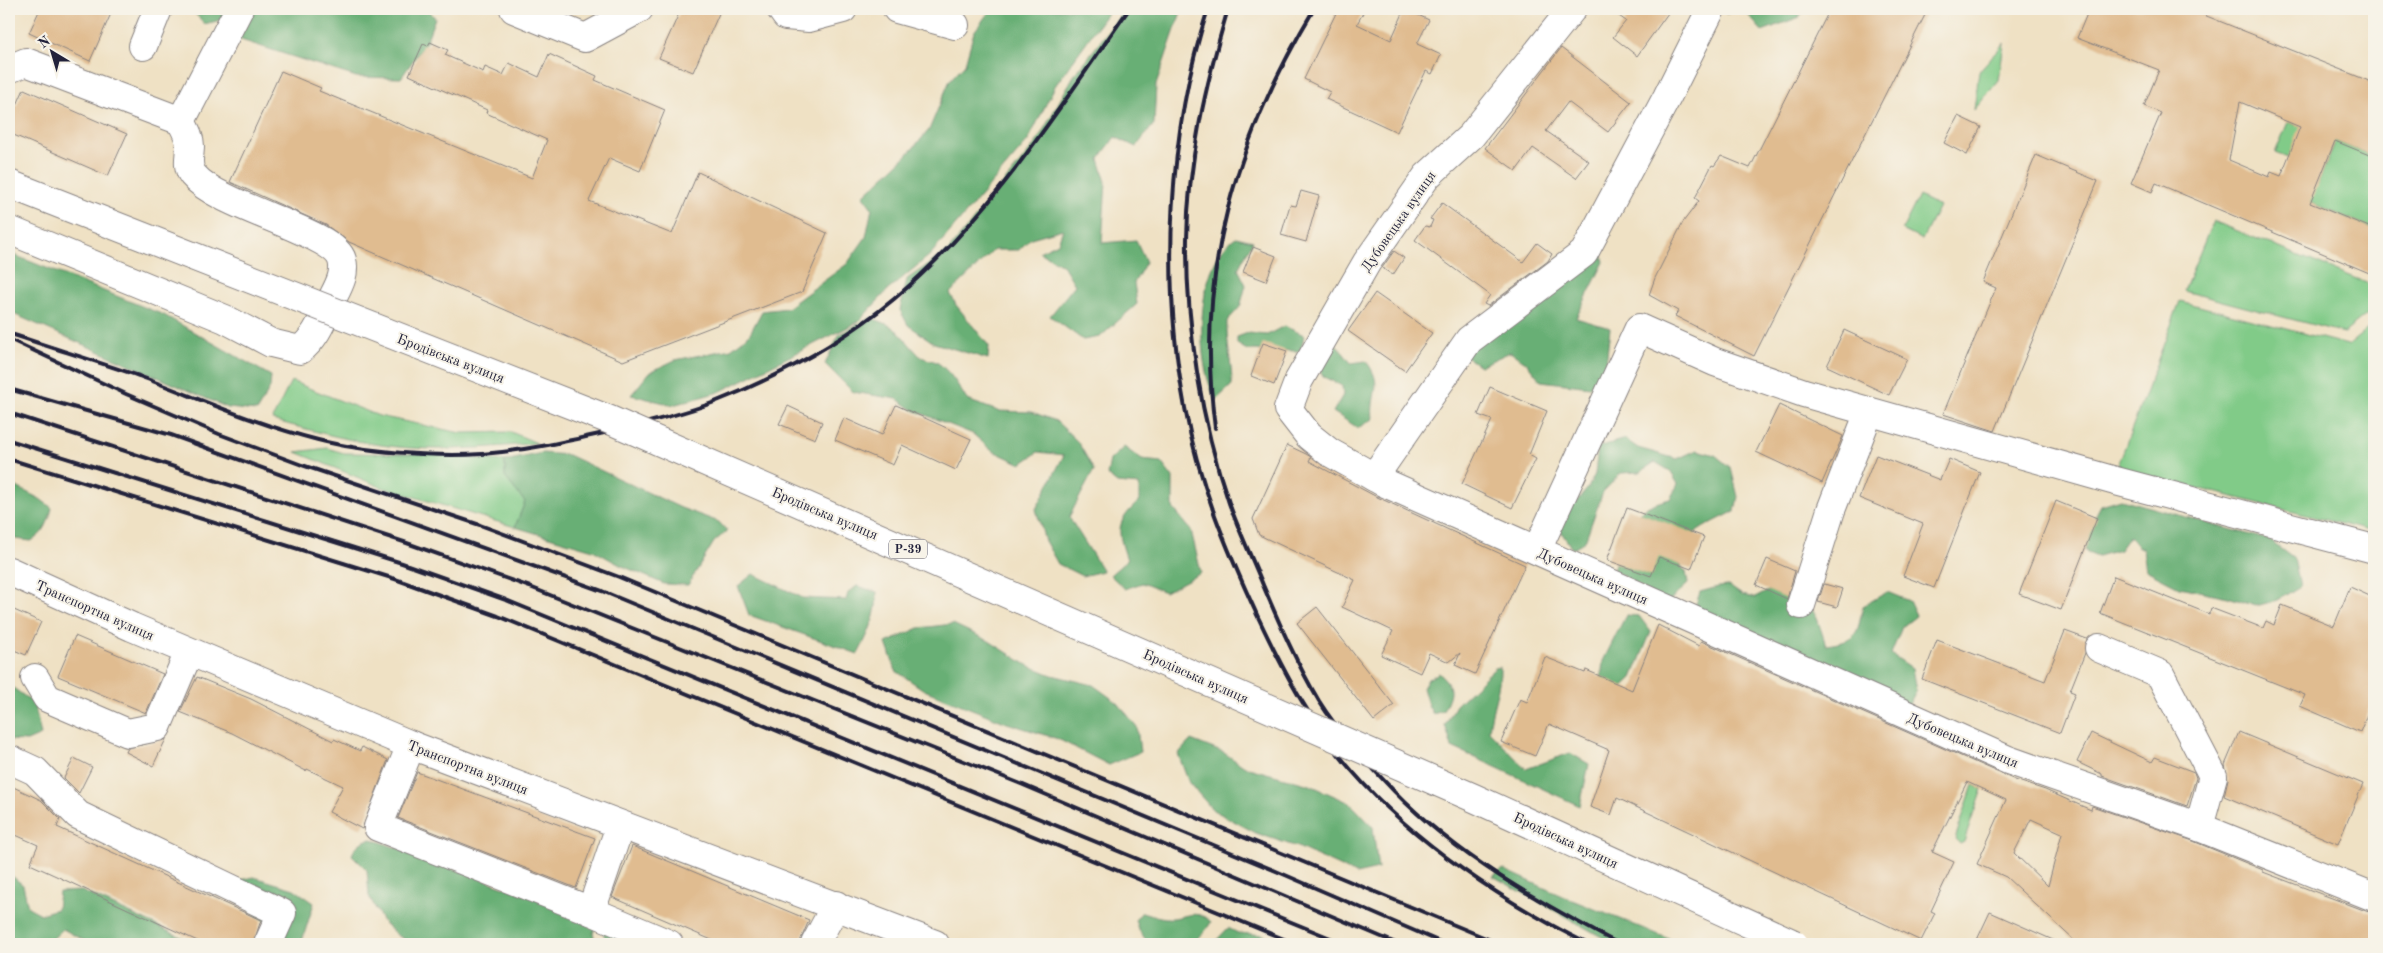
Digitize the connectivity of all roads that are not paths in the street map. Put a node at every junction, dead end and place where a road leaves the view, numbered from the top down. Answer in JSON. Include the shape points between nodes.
{"nodes":[{"id":1,"x":158,"y":9,"type":"edge"},
{"id":2,"x":239,"y":9,"type":"edge"},
{"id":3,"x":514,"y":9,"type":"edge"},
{"id":4,"x":639,"y":9,"type":"edge"},
{"id":5,"x":781,"y":9,"type":"edge"},
{"id":6,"x":843,"y":9,"type":"edge"},
{"id":7,"x":897,"y":9,"type":"edge"},
{"id":8,"x":1572,"y":9,"type":"edge"},
{"id":9,"x":1711,"y":9,"type":"edge"},
{"id":10,"x":955,"y":25,"type":"dead end"},
{"id":11,"x":143,"y":46,"type":"dead end"},
{"id":12,"x":9,"y":69,"type":"edge"},
{"id":13,"x":181,"y":121,"type":"junction"},
{"id":14,"x":9,"y":184,"type":"edge"},
{"id":15,"x":9,"y":230,"type":"edge"},
{"id":16,"x":1869,"y":412,"type":"junction"},
{"id":17,"x":1374,"y":477,"type":"junction"},
{"id":18,"x":2374,"y":549,"type":"edge"},
{"id":19,"x":1537,"y":550,"type":"junction"},
{"id":20,"x":9,"y":571,"type":"edge"},
{"id":21,"x":1801,"y":605,"type":"dead end"},
{"id":22,"x":2099,"y":648,"type":"dead end"},
{"id":23,"x":189,"y":652,"type":"junction"},
{"id":24,"x":35,"y":678,"type":"dead end"},
{"id":25,"x":411,"y":745,"type":"junction"},
{"id":26,"x":9,"y":759,"type":"edge"},
{"id":27,"x":620,"y":826,"type":"junction"},
{"id":28,"x":2199,"y":827,"type":"junction"},
{"id":29,"x":2374,"y":897,"type":"edge"},
{"id":30,"x":836,"y":905,"type":"junction"},
{"id":31,"x":591,"y":910,"type":"junction"},
{"id":32,"x":268,"y":944,"type":"edge"},
{"id":33,"x":669,"y":944,"type":"edge"},
{"id":34,"x":815,"y":944,"type":"edge"},
{"id":35,"x":935,"y":944,"type":"edge"},
{"id":36,"x":1794,"y":944,"type":"edge"}],
"edges":[{"from":1,"to":11,"type":"street"},
{"from":2,"to":13,"type":"street"},
{"from":3,"to":4,"type":"street","via":[[585,38]]},
{"from":5,"to":6,"type":"street","via":[[786,16],[809,18]]},
{"from":7,"to":10,"type":"street"},
{"from":8,"to":17,"type":"street","name":"Дубовецька вулиця","via":[[1471,136],[1427,176],[1367,262],[1299,380],[1288,409],[1308,436],[1329,452]]},
{"from":9,"to":17,"type":"street","via":[[1584,253],[1469,340]]},
{"from":12,"to":13,"type":"street","via":[[26,62]]},
{"from":13,"to":15,"type":"street","via":[[190,144],[188,162],[191,174],[203,185],[216,194],[317,237],[333,247],[342,259],[344,274],[312,341],[300,350],[271,343],[225,319]]},
{"from":14,"to":36,"type":"street","name":"Бродівська вулиця","number":"Р-39","bridge":true,"via":[[610,420],[1474,798]]},
{"from":16,"to":18,"type":"street"},
{"from":16,"to":19,"type":"street","via":[[1715,362],[1639,328]]},
{"from":16,"to":21,"type":"street","via":[[1831,510]]},
{"from":17,"to":19,"type":"street","name":"Дубовецька вулиця"},
{"from":19,"to":28,"type":"street","name":"Дубовецька вулиця","via":[[2008,760]]},
{"from":20,"to":23,"type":"street","name":"Транспортна вулиця"},
{"from":22,"to":28,"type":"street","via":[[2160,674],[2213,776]]},
{"from":23,"to":24,"type":"street","via":[[157,727],[128,733],[47,698]]},
{"from":23,"to":25,"type":"street","name":"Транспортна вулиця"},
{"from":25,"to":27,"type":"street","name":"Транспортна вулиця"},
{"from":25,"to":31,"type":"street","via":[[378,826]]},
{"from":26,"to":32,"type":"street","via":[[35,771],[78,815],[282,913]]},
{"from":27,"to":30,"type":"street","name":"Транспортна вулиця"},
{"from":27,"to":31,"type":"street"},
{"from":28,"to":29,"type":"street","name":"Дубовецька вулиця"},
{"from":30,"to":34,"type":"street"},
{"from":30,"to":35,"type":"street","name":"Транспортна вулиця"},
{"from":31,"to":33,"type":"street"}]}
